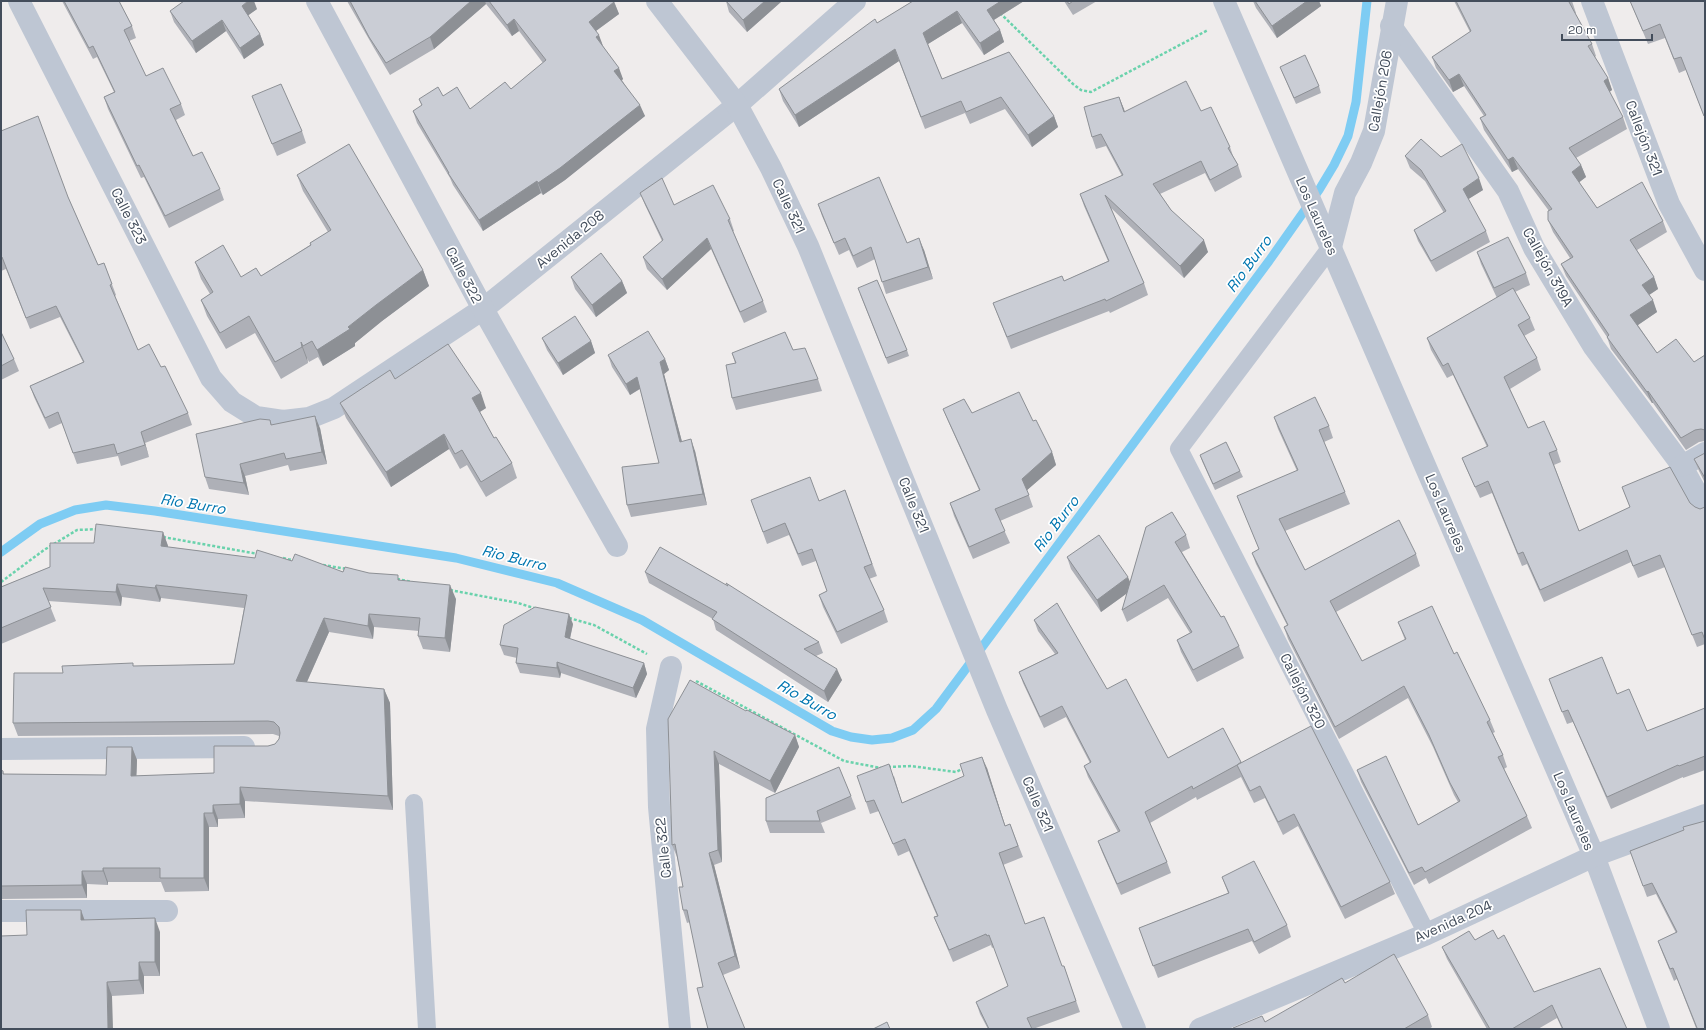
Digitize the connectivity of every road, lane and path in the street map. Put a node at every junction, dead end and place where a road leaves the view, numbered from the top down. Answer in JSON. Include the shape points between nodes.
{"nodes":[{"id":1,"x":19,"y":1,"type":"edge"},
{"id":2,"x":317,"y":1,"type":"edge"},
{"id":3,"x":657,"y":1,"type":"edge"},
{"id":4,"x":854,"y":1,"type":"edge"},
{"id":5,"x":1397,"y":1,"type":"edge"},
{"id":6,"x":1592,"y":1,"type":"edge"},
{"id":7,"x":1228,"y":9,"type":"edge"},
{"id":8,"x":999,"y":12,"type":"dead end"},
{"id":9,"x":1391,"y":26,"type":"junction"},
{"id":10,"x":737,"y":105,"type":"junction"},
{"id":11,"x":1332,"y":247,"type":"junction"},
{"id":12,"x":1705,"y":270,"type":"edge"},
{"id":13,"x":483,"y":310,"type":"junction"},
{"id":14,"x":256,"y":416,"type":"joint"},
{"id":15,"x":1705,"y":453,"type":"edge"},
{"id":16,"x":1682,"y":466,"type":"junction"},
{"id":17,"x":1705,"y":508,"type":"edge"},
{"id":18,"x":106,"y":529,"type":"edge"},
{"id":19,"x":160,"y":537,"type":"edge"},
{"id":20,"x":617,"y":546,"type":"dead end"},
{"id":21,"x":261,"y":554,"type":"edge"},
{"id":22,"x":276,"y":557,"type":"edge"},
{"id":23,"x":300,"y":561,"type":"edge"},
{"id":24,"x":315,"y":564,"type":"edge"},
{"id":25,"x":354,"y":571,"type":"edge"},
{"id":26,"x":393,"y":578,"type":"edge"},
{"id":27,"x":1,"y":582,"type":"edge"},
{"id":28,"x":417,"y":583,"type":"edge"},
{"id":29,"x":448,"y":589,"type":"edge"},
{"id":30,"x":541,"y":610,"type":"edge"},
{"id":31,"x":564,"y":616,"type":"edge"},
{"id":32,"x":671,"y":667,"type":"junction"},
{"id":33,"x":266,"y":747,"type":"edge"},
{"id":34,"x":1,"y":749,"type":"edge"},
{"id":35,"x":970,"y":765,"type":"edge"},
{"id":36,"x":414,"y":803,"type":"dead end"},
{"id":37,"x":1705,"y":815,"type":"edge"},
{"id":38,"x":1594,"y":856,"type":"junction"},
{"id":39,"x":1,"y":911,"type":"edge"},
{"id":40,"x":168,"y":911,"type":"dead end"},
{"id":41,"x":1427,"y":934,"type":"junction"},
{"id":42,"x":427,"y":1029,"type":"edge"},
{"id":43,"x":680,"y":1029,"type":"edge"},
{"id":44,"x":1135,"y":1029,"type":"edge"},
{"id":45,"x":1200,"y":1029,"type":"edge"},
{"id":46,"x":1659,"y":1029,"type":"edge"}],
"edges":[{"from":1,"to":14,"type":"street","name":"Calle 323","via":[[211,378],[232,402]]},
{"from":2,"to":13,"type":"street","name":"Calle 322"},
{"from":3,"to":10,"type":"street","name":"Calle 321"},
{"from":4,"to":10,"type":"street","name":"Avenida 208"},
{"from":5,"to":9,"type":"street","name":"Callejón 206"},
{"from":6,"to":12,"type":"street","name":"Callejón 321","via":[[1669,204]]},
{"from":7,"to":8,"type":"path","via":[[1091,92],[1081,90],[1073,84]]},
{"from":7,"to":11,"type":"street","name":"Los Laureles"},
{"from":9,"to":11,"type":"street","name":"Callejón 206","via":[[1374,131],[1345,193]]},
{"from":9,"to":16,"type":"street","name":"Callejón 319A","via":[[1508,191],[1534,248],[1594,347]]},
{"from":10,"to":13,"type":"street","name":"Avenida 208"},
{"from":10,"to":44,"type":"street","name":"Calle 321","via":[[772,168],[808,246],[997,710]]},
{"from":11,"to":38,"type":"street","name":"Los Laureles"},
{"from":11,"to":41,"type":"lane","name":"Callejón 320","via":[[1179,449]]},
{"from":13,"to":14,"type":"street","name":"Avenida 208","via":[[334,408],[308,418],[283,420]]},
{"from":13,"to":20,"type":"street","name":"Calle 322"},
{"from":15,"to":16,"type":"street"},
{"from":16,"to":17,"type":"street","name":"Callejón 319A"},
{"from":18,"to":27,"type":"path","via":[[77,530],[44,550]]},
{"from":19,"to":21,"type":"path"},
{"from":22,"to":23,"type":"path"},
{"from":24,"to":25,"type":"path"},
{"from":26,"to":28,"type":"path"},
{"from":29,"to":30,"type":"path"},
{"from":31,"to":32,"type":"path","via":[[594,625]]},
{"from":32,"to":35,"type":"path","via":[[844,761],[877,768],[911,766],[956,772]]},
{"from":32,"to":43,"type":"street","name":"Calle 322","via":[[656,729],[659,807]]},
{"from":33,"to":34,"type":"street"},
{"from":36,"to":42,"type":"lane"},
{"from":37,"to":38,"type":"street","name":"Avenida 204"},
{"from":38,"to":41,"type":"street","name":"Avenida 204"},
{"from":38,"to":46,"type":"street","name":"Los Laureles"},
{"from":39,"to":40,"type":"street"},
{"from":41,"to":45,"type":"street","name":"Avenida 204"}]}
